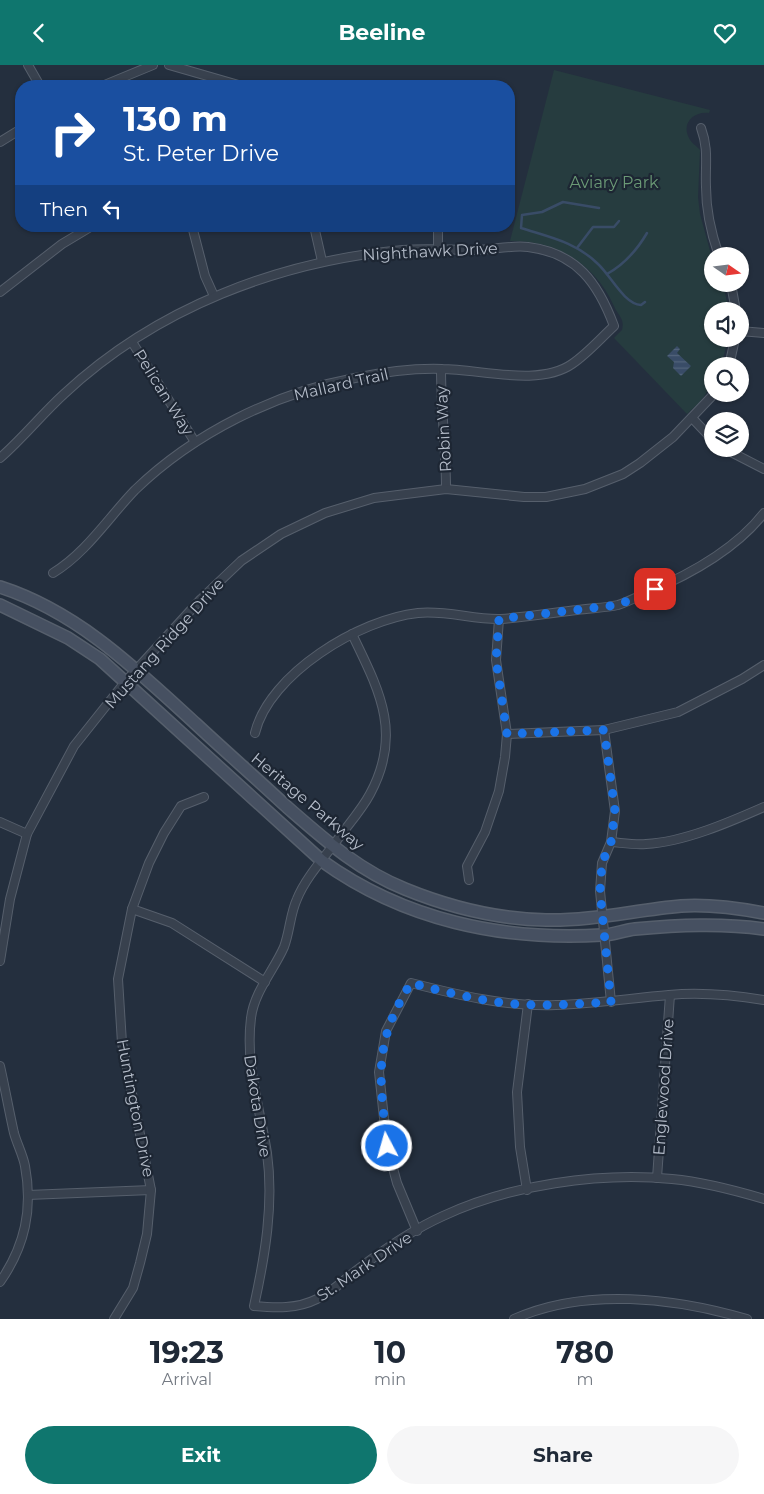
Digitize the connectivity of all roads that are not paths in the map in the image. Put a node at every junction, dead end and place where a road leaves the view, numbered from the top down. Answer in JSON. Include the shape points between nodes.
{"nodes":[{"id":1,"x":28,"y":65,"type":"edge"},
{"id":2,"x":153,"y":65,"type":"edge"},
{"id":3,"x":169,"y":65,"type":"edge"},
{"id":4,"x":37,"y":80,"type":"edge"},
{"id":5,"x":117,"y":80,"type":"edge"},
{"id":6,"x":221,"y":80,"type":"edge"},
{"id":7,"x":701,"y":128,"type":"dead end"},
{"id":8,"x":15,"y":133,"type":"edge"},
{"id":9,"x":0,"y":142,"type":"edge"},
{"id":10,"x":82,"y":232,"type":"edge"},
{"id":11,"x":194,"y":232,"type":"edge"},
{"id":12,"x":315,"y":232,"type":"edge"},
{"id":13,"x":438,"y":232,"type":"edge"},
{"id":14,"x":716,"y":247,"type":"edge"},
{"id":15,"x":438,"y":249,"type":"junction"},
{"id":16,"x":322,"y":261,"type":"junction"},
{"id":17,"x":0,"y":292,"type":"edge"},
{"id":18,"x":214,"y":296,"type":"junction"},
{"id":19,"x":614,"y":326,"type":"joint"},
{"id":20,"x":749,"y":332,"type":"edge"},
{"id":21,"x":764,"y":333,"type":"edge"},
{"id":22,"x":132,"y":342,"type":"junction"},
{"id":23,"x":440,"y":369,"type":"junction"},
{"id":24,"x":707,"y":402,"type":"edge"},
{"id":25,"x":693,"y":419,"type":"junction"},
{"id":26,"x":704,"y":431,"type":"edge"},
{"id":27,"x":195,"y":442,"type":"junction"},
{"id":28,"x":741,"y":457,"type":"edge"},
{"id":29,"x":0,"y":458,"type":"edge"},
{"id":30,"x":764,"y":469,"type":"edge"},
{"id":31,"x":446,"y":489,"type":"junction"},
{"id":32,"x":764,"y":513,"type":"edge"},
{"id":33,"x":53,"y":573,"type":"dead end"},
{"id":34,"x":0,"y":587,"type":"edge"},
{"id":35,"x":0,"y":605,"type":"edge"},
{"id":36,"x":499,"y":619,"type":"junction"},
{"id":37,"x":352,"y":634,"type":"junction"},
{"id":38,"x":764,"y":665,"type":"edge"},
{"id":39,"x":137,"y":669,"type":"junction"},
{"id":40,"x":125,"y":682,"type":"junction"},
{"id":41,"x":604,"y":730,"type":"junction"},
{"id":42,"x":255,"y":733,"type":"dead end"},
{"id":43,"x":507,"y":734,"type":"junction"},
{"id":44,"x":204,"y":797,"type":"dead end"},
{"id":45,"x":764,"y":807,"type":"edge"},
{"id":46,"x":0,"y":822,"type":"edge"},
{"id":47,"x":27,"y":834,"type":"junction"},
{"id":48,"x":611,"y":842,"type":"junction"},
{"id":49,"x":332,"y":847,"type":"junction"},
{"id":50,"x":322,"y":861,"type":"junction"},
{"id":51,"x":469,"y":880,"type":"dead end"},
{"id":52,"x":132,"y":909,"type":"junction"},
{"id":53,"x":764,"y":913,"type":"edge"},
{"id":54,"x":602,"y":917,"type":"junction"},
{"id":55,"x":764,"y":929,"type":"edge"},
{"id":56,"x":604,"y":935,"type":"junction"},
{"id":57,"x":0,"y":946,"type":"edge"},
{"id":58,"x":0,"y":961,"type":"edge"},
{"id":59,"x":265,"y":982,"type":"junction"},
{"id":60,"x":670,"y":995,"type":"junction"},
{"id":61,"x":764,"y":1000,"type":"edge"},
{"id":62,"x":611,"y":1002,"type":"junction"},
{"id":63,"x":528,"y":1004,"type":"junction"},
{"id":64,"x":0,"y":1066,"type":"edge"},
{"id":65,"x":657,"y":1179,"type":"junction"},
{"id":66,"x":151,"y":1189,"type":"junction"},
{"id":67,"x":527,"y":1190,"type":"junction"},
{"id":68,"x":28,"y":1195,"type":"junction"},
{"id":69,"x":764,"y":1199,"type":"edge"},
{"id":70,"x":417,"y":1231,"type":"junction"},
{"id":71,"x":0,"y":1282,"type":"edge"},
{"id":72,"x":254,"y":1306,"type":"joint"},
{"id":73,"x":114,"y":1319,"type":"edge"},
{"id":74,"x":514,"y":1319,"type":"edge"},
{"id":75,"x":747,"y":1319,"type":"edge"}],
"edges":[{"from":1,"to":4,"type":"street"},
{"from":2,"to":5,"type":"street"},
{"from":3,"to":6,"type":"street"},
{"from":7,"to":14,"type":"street","via":[[707,148],[708,217]]},
{"from":8,"to":9,"type":"street"},
{"from":10,"to":17,"type":"street"},
{"from":11,"to":18,"type":"street"},
{"from":12,"to":16,"type":"street"},
{"from":13,"to":15,"type":"street"},
{"from":15,"to":16,"type":"street","name":"Nighthawk Drive","via":[[406,249]]},
{"from":15,"to":19,"type":"street","name":"Nighthawk Drive","via":[[527,247],[554,253],[580,269],[603,296]]},
{"from":16,"to":18,"type":"street","name":"Nighthawk Drive"},
{"from":18,"to":22,"type":"street","name":"Nighthawk Drive"},
{"from":19,"to":23,"type":"street","name":"Mallard Trail","via":[[572,365],[548,374],[522,376]]},
{"from":20,"to":21,"type":"street"},
{"from":22,"to":27,"type":"street","name":"Pelican Way"},
{"from":22,"to":29,"type":"street","name":"Nighthawk Drive","via":[[64,393]]},
{"from":23,"to":27,"type":"street","name":"Mallard Trail","via":[[389,372],[317,387],[253,411]]},
{"from":23,"to":31,"type":"street","name":"Robin Way"},
{"from":24,"to":25,"type":"street","name":"Mustang Ridge Drive"},
{"from":25,"to":26,"type":"street"},
{"from":25,"to":31,"type":"street","name":"Mustang Ridge Drive","via":[[640,463],[623,474],[585,489],[546,497],[524,497]]},
{"from":27,"to":33,"type":"street","name":"Mallard Trail","via":[[136,489],[69,563]]},
{"from":28,"to":30,"type":"street"},
{"from":31,"to":39,"type":"street","name":"Mustang Ridge Drive","via":[[374,498],[325,513],[280,534],[241,561]]},
{"from":32,"to":36,"type":"street","via":[[751,529],[720,553],[673,582],[618,605]]},
{"from":34,"to":39,"type":"main road","name":"Heritage Parkway","via":[[40,602],[80,626]]},
{"from":35,"to":40,"type":"main road","name":"Heritage Parkway","via":[[68,638],[100,659]]},
{"from":36,"to":37,"type":"street","via":[[418,613],[389,619]]},
{"from":36,"to":43,"type":"street","via":[[496,660]]},
{"from":37,"to":42,"type":"street","via":[[326,647],[288,680],[259,715]]},
{"from":37,"to":49,"type":"street","name":"Dakota Drive","via":[[374,680],[386,718],[385,760],[370,795]]},
{"from":38,"to":41,"type":"street","via":[[678,711]]},
{"from":39,"to":40,"type":"street","name":"Mustang Ridge Drive"},
{"from":39,"to":49,"type":"main road","name":"Heritage Parkway"},
{"from":40,"to":47,"type":"street","name":"Mustang Ridge Drive","via":[[74,745]]},
{"from":40,"to":50,"type":"main road","name":"Heritage Parkway"},
{"from":41,"to":43,"type":"street"},
{"from":41,"to":48,"type":"street","via":[[615,811]]},
{"from":43,"to":51,"type":"street","via":[[499,791],[485,832],[467,867]]},
{"from":44,"to":52,"type":"street","name":"Huntington Drive","via":[[181,806],[149,863]]},
{"from":45,"to":48,"type":"street","via":[[681,838],[646,845]]},
{"from":46,"to":47,"type":"street"},
{"from":47,"to":57,"type":"street","name":"Mustang Ridge Drive"},
{"from":48,"to":54,"type":"street","via":[[602,863]]},
{"from":49,"to":50,"type":"street","name":"Dakota Drive"},
{"from":49,"to":54,"type":"main road","name":"Heritage Parkway","via":[[347,859],[404,889],[443,902],[523,919]]},
{"from":50,"to":56,"type":"main road","name":"Heritage Parkway","via":[[400,905],[472,928],[531,936]]},
{"from":50,"to":59,"type":"street","name":"Dakota Drive","via":[[297,899],[284,947]]},
{"from":52,"to":59,"type":"street","via":[[172,923]]},
{"from":52,"to":66,"type":"street","name":"Huntington Drive","via":[[118,979],[122,1043]]},
{"from":53,"to":54,"type":"main road","name":"Heritage Parkway","via":[[684,906]]},
{"from":54,"to":56,"type":"street"},
{"from":55,"to":56,"type":"main road","name":"Heritage Parkway","via":[[688,924]]},
{"from":56,"to":62,"type":"street"},
{"from":57,"to":58,"type":"street","name":"Mustang Ridge Drive"},
{"from":59,"to":72,"type":"street","name":"Dakota Drive","via":[[251,1016],[249,1048],[254,1093],[267,1154],[269,1206],[265,1255]]},
{"from":60,"to":61,"type":"street","via":[[713,994]]},
{"from":60,"to":62,"type":"street"},
{"from":60,"to":65,"type":"street","name":"Englewood Drive"},
{"from":62,"to":63,"type":"street"},
{"from":63,"to":67,"type":"street","via":[[517,1092],[520,1147]]},
{"from":63,"to":70,"type":"street","via":[[504,1003],[411,983],[400,999],[386,1031],[379,1071],[387,1146],[397,1183]]},
{"from":64,"to":68,"type":"street"},
{"from":65,"to":67,"type":"street","name":"St. Mark Drive","via":[[615,1177]]},
{"from":65,"to":69,"type":"street","name":"St. Mark Drive","via":[[721,1187]]},
{"from":66,"to":68,"type":"street"},
{"from":66,"to":73,"type":"street","name":"Huntington Drive","via":[[147,1234],[133,1288]]},
{"from":67,"to":70,"type":"street","name":"St. Mark Drive","via":[[443,1216]]},
{"from":68,"to":71,"type":"street","via":[[27,1228]]},
{"from":70,"to":72,"type":"street","name":"St. Mark Drive","via":[[385,1249],[318,1299],[287,1308]]},
{"from":74,"to":75,"type":"street","via":[[537,1309],[613,1299],[668,1301]]}]}
